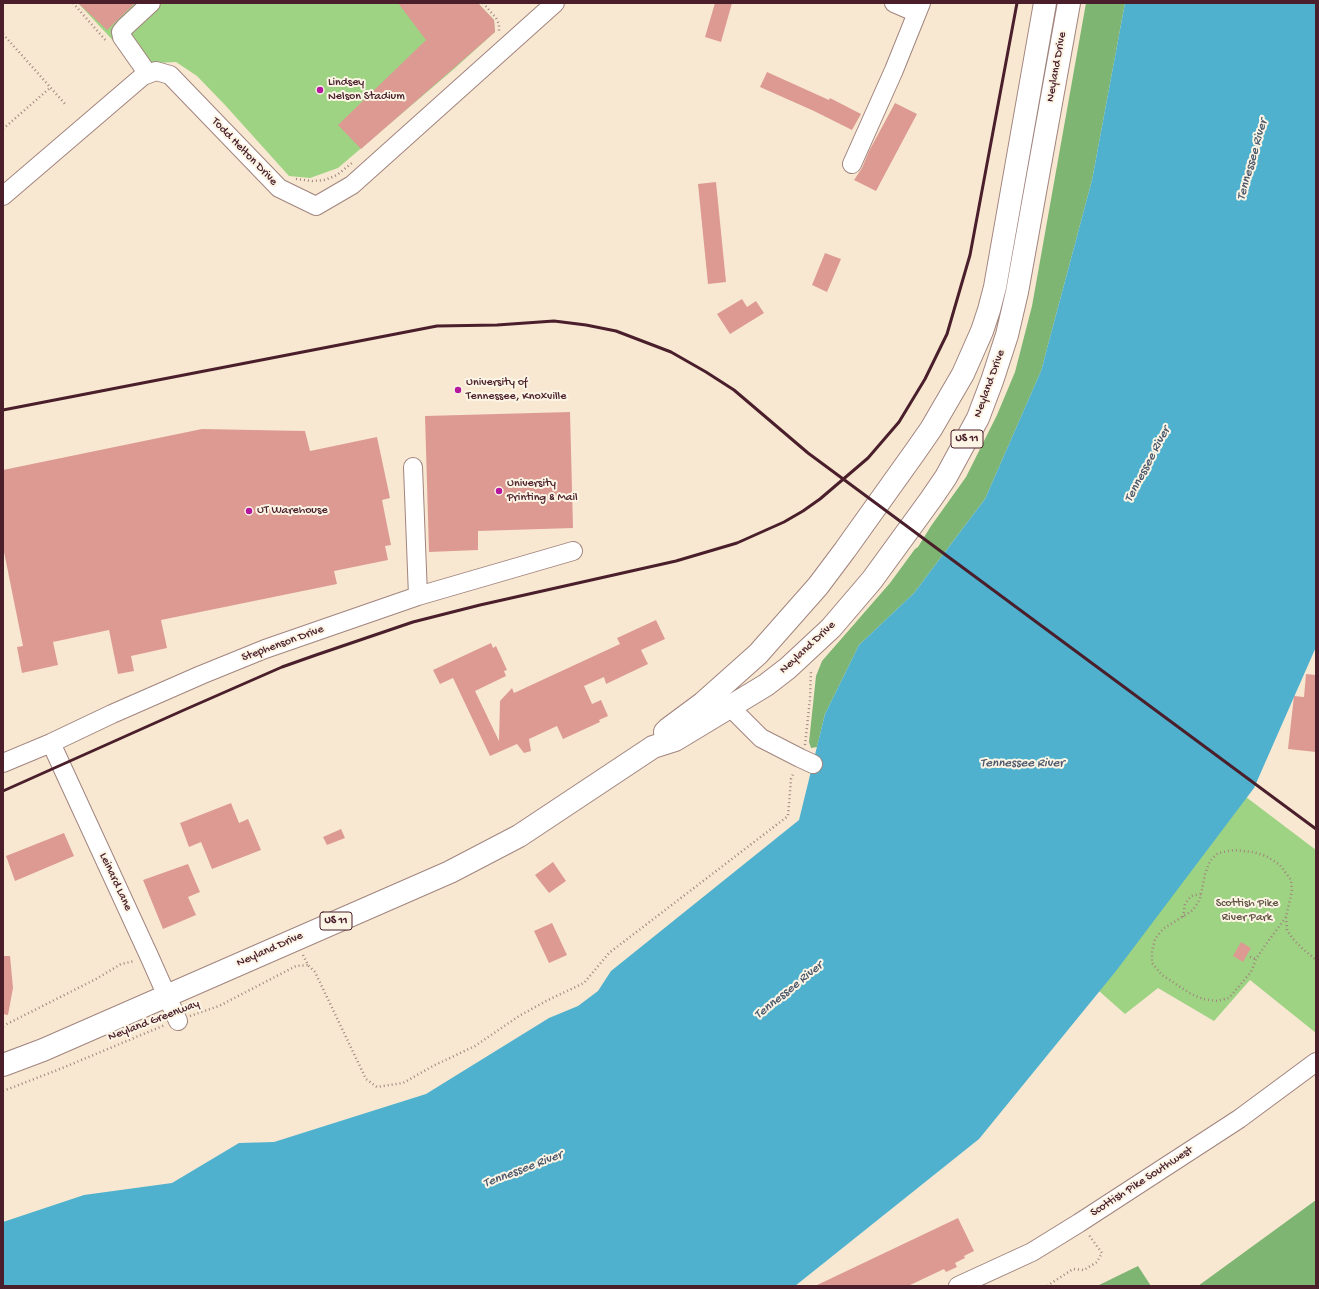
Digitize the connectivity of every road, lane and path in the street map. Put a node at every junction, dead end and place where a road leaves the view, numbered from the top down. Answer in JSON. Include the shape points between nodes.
{"nodes":[{"id":1,"x":73,"y":3,"type":"edge"},
{"id":2,"x":150,"y":3,"type":"edge"},
{"id":3,"x":483,"y":3,"type":"edge"},
{"id":4,"x":555,"y":3,"type":"edge"},
{"id":5,"x":894,"y":3,"type":"edge"},
{"id":6,"x":1045,"y":3,"type":"edge"},
{"id":7,"x":1069,"y":3,"type":"edge"},
{"id":8,"x":919,"y":8,"type":"edge"},
{"id":9,"x":3,"y":34,"type":"edge"},
{"id":10,"x":496,"y":37,"type":"dead end"},
{"id":11,"x":109,"y":44,"type":"dead end"},
{"id":12,"x":148,"y":74,"type":"junction"},
{"id":13,"x":51,"y":88,"type":"junction"},
{"id":14,"x":66,"y":105,"type":"dead end"},
{"id":15,"x":3,"y":129,"type":"edge"},
{"id":16,"x":353,"y":162,"type":"dead end"},
{"id":17,"x":852,"y":164,"type":"dead end"},
{"id":18,"x":295,"y":179,"type":"dead end"},
{"id":19,"x":3,"y":196,"type":"edge"},
{"id":20,"x":413,"y":467,"type":"dead end"},
{"id":21,"x":573,"y":550,"type":"dead end"},
{"id":22,"x":418,"y":596,"type":"junction"},
{"id":23,"x":730,"y":707,"type":"junction"},
{"id":24,"x":51,"y":743,"type":"junction"},
{"id":25,"x":653,"y":747,"type":"junction"},
{"id":26,"x":3,"y":763,"type":"edge"},
{"id":27,"x":813,"y":764,"type":"dead end"},
{"id":28,"x":1201,"y":894,"type":"junction"},
{"id":29,"x":1183,"y":917,"type":"junction"},
{"id":30,"x":1286,"y":917,"type":"junction"},
{"id":31,"x":1250,"y":957,"type":"dead end"},
{"id":32,"x":150,"y":958,"type":"junction"},
{"id":33,"x":1256,"y":959,"type":"junction"},
{"id":34,"x":1316,"y":960,"type":"edge"},
{"id":35,"x":308,"y":965,"type":"dead end"},
{"id":36,"x":167,"y":996,"type":"junction"},
{"id":37,"x":178,"y":1021,"type":"junction"},
{"id":38,"x":3,"y":1026,"type":"edge"},
{"id":39,"x":1316,"y":1062,"type":"edge"},
{"id":40,"x":3,"y":1065,"type":"edge"},
{"id":41,"x":3,"y":1091,"type":"edge"},
{"id":42,"x":1079,"y":1223,"type":"junction"},
{"id":43,"x":958,"y":1286,"type":"edge"},
{"id":44,"x":1047,"y":1286,"type":"edge"}],
"edges":[{"from":1,"to":11,"type":"path"},
{"from":2,"to":12,"type":"street","via":[[121,32]]},
{"from":3,"to":10,"type":"path","via":[[499,24]]},
{"from":4,"to":12,"type":"street","name":"Todd Helton Drive","via":[[352,185],[316,206],[279,188],[170,76],[156,71]]},
{"from":5,"to":8,"type":"street"},
{"from":6,"to":25,"type":"main road","name":"Neyland Drive","number":"US 11","via":[[995,287],[982,331],[963,374],[931,429],[818,586],[758,654],[726,684],[668,729]]},
{"from":7,"to":23,"type":"main road","name":"Neyland Drive","number":"US 11","via":[[1011,319],[978,418],[932,499],[872,580],[831,628],[788,668]]},
{"from":8,"to":17,"type":"street"},
{"from":9,"to":13,"type":"path"},
{"from":12,"to":19,"type":"street"},
{"from":13,"to":14,"type":"path"},
{"from":13,"to":15,"type":"path"},
{"from":16,"to":18,"type":"path","via":[[337,175],[325,180]]},
{"from":20,"to":22,"type":"street"},
{"from":21,"to":22,"type":"street","name":"Stephenson Drive"},
{"from":22,"to":24,"type":"street","name":"Stephenson Drive","via":[[265,649],[112,714]]},
{"from":23,"to":25,"type":"main road","name":"Neyland Drive","number":"US 11","via":[[675,740]]},
{"from":23,"to":27,"type":"street","via":[[761,738]]},
{"from":24,"to":26,"type":"street","name":"Stephenson Drive"},
{"from":24,"to":32,"type":"street","name":"Leinard Lane"},
{"from":25,"to":36,"type":"main road","name":"Neyland Drive","number":"US 11","via":[[519,836],[450,872]]},
{"from":28,"to":29,"type":"path","via":[[1193,910]]},
{"from":28,"to":29,"type":"path","via":[[1191,896],[1185,904]]},
{"from":28,"to":30,"type":"path","via":[[1210,861],[1218,853],[1234,850],[1253,852],[1266,856],[1280,865],[1291,880],[1292,891]]},
{"from":29,"to":33,"type":"path","via":[[1163,929],[1155,939],[1152,951],[1152,963],[1162,975],[1179,987],[1203,999],[1229,998],[1251,972]]},
{"from":30,"to":33,"type":"path"},
{"from":30,"to":34,"type":"path","via":[[1287,930],[1293,939]]},
{"from":31,"to":33,"type":"path"},
{"from":32,"to":36,"type":"street","name":"Leinard Lane"},
{"from":32,"to":38,"type":"path","via":[[121,964],[96,980]]},
{"from":35,"to":37,"type":"path","name":"Neyland Greenway","via":[[296,966],[219,1006]]},
{"from":36,"to":37,"type":"street","name":"Leinard Lane"},
{"from":36,"to":40,"type":"main road","name":"Neyland Drive","number":"US 11"},
{"from":37,"to":41,"type":"path","name":"Neyland Greenway"},
{"from":39,"to":42,"type":"street","name":"Scottish Pike Southwest","via":[[1239,1119]]},
{"from":42,"to":43,"type":"street","name":"Scottish Pike Southwest","via":[[1032,1252]]},
{"from":42,"to":44,"type":"path","via":[[1102,1253],[1097,1262],[1084,1270],[1074,1268]]}]}
